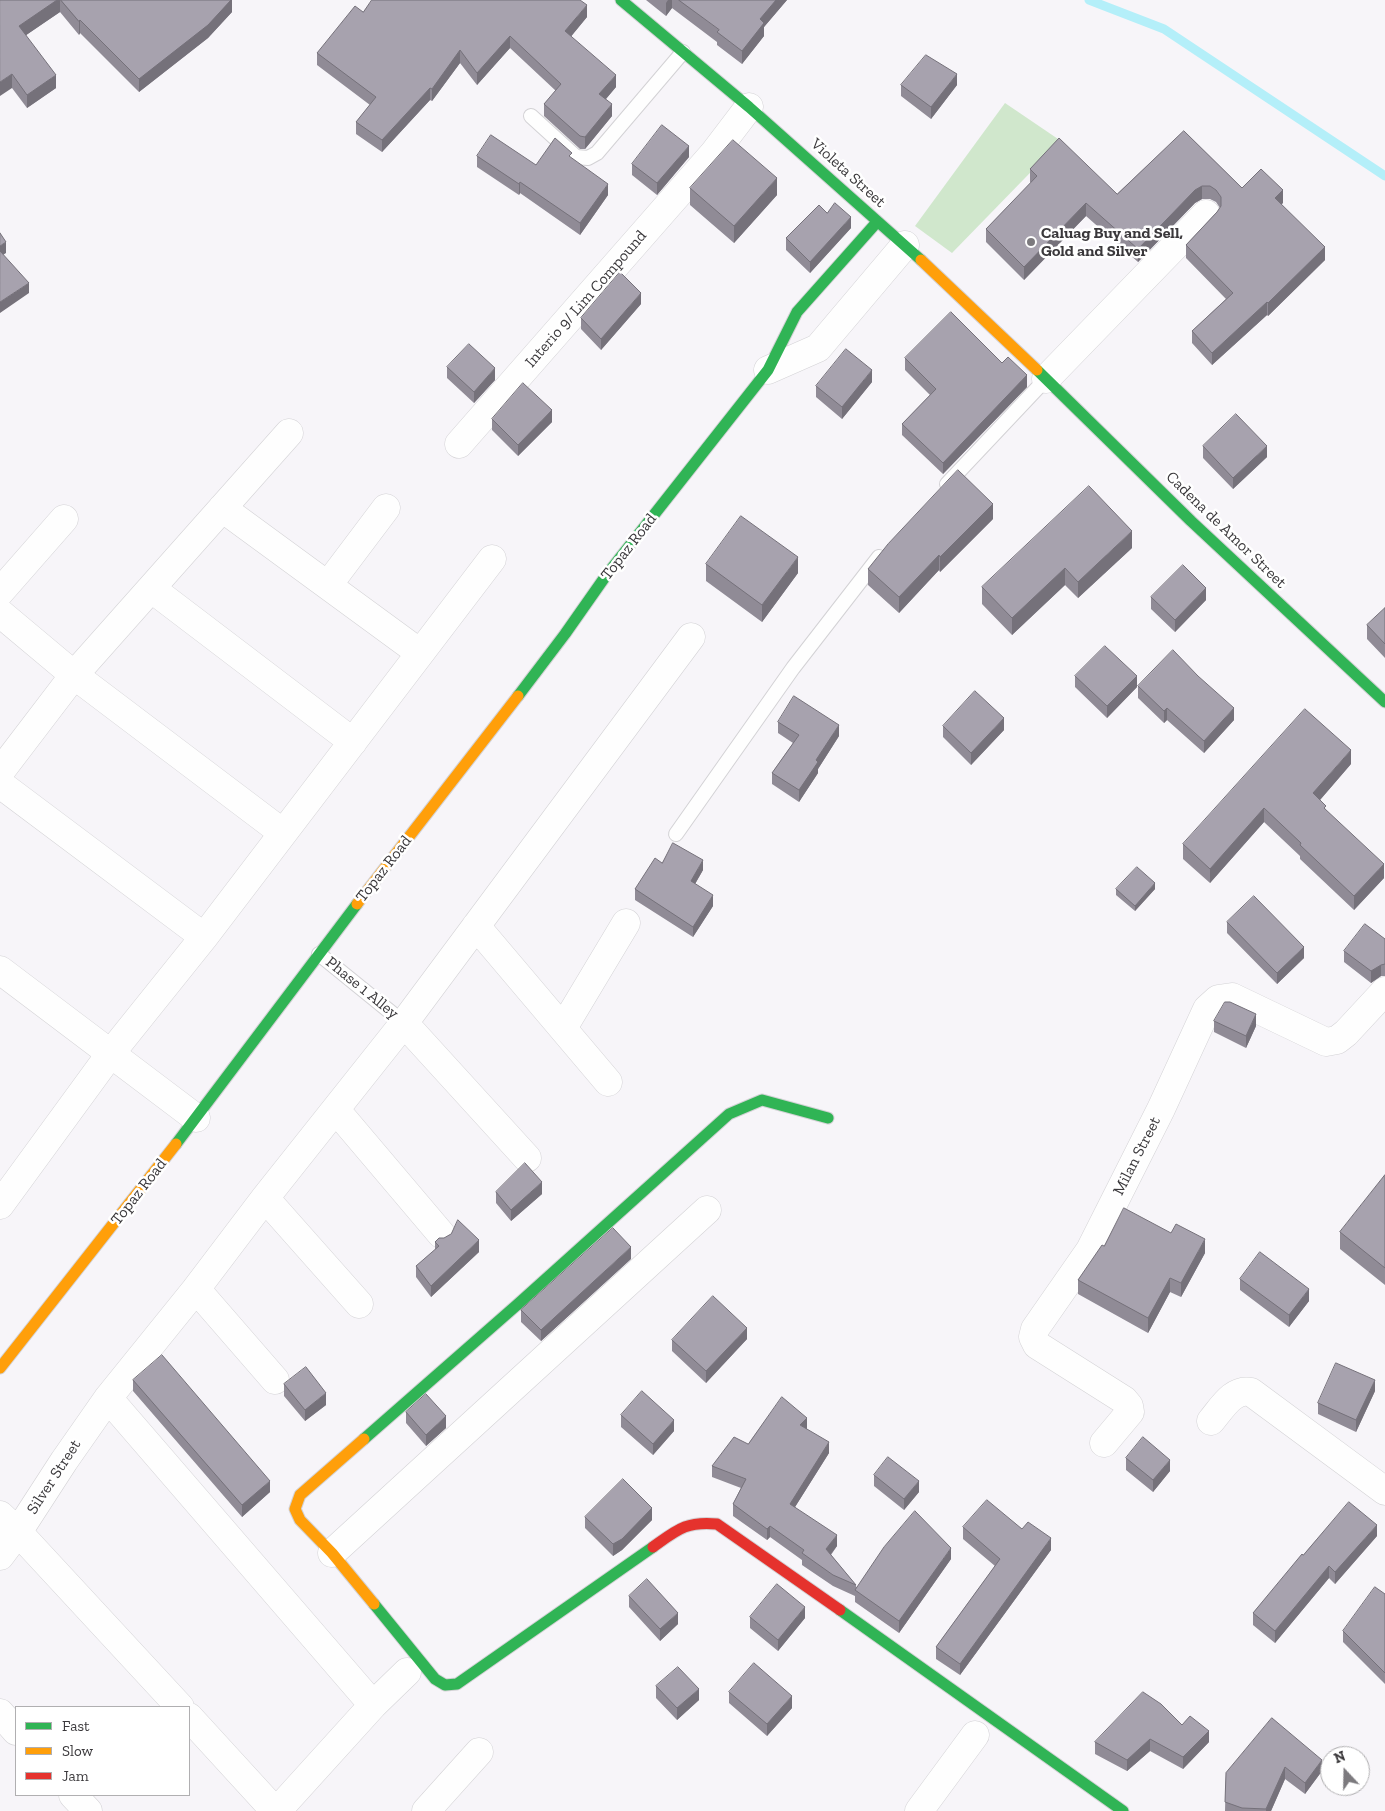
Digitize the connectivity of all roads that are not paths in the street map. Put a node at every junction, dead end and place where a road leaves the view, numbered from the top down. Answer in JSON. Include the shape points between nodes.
{"nodes":[{"id":1,"x":621,"y":0,"type":"edge"},
{"id":2,"x":682,"y":52,"type":"junction"},
{"id":3,"x":749,"y":107,"type":"junction"},
{"id":4,"x":531,"y":116,"type":"dead end"},
{"id":5,"x":1206,"y":214,"type":"dead end"},
{"id":6,"x":877,"y":222,"type":"junction"},
{"id":7,"x":905,"y":245,"type":"junction"},
{"id":8,"x":768,"y":370,"type":"junction"},
{"id":9,"x":1046,"y":378,"type":"junction"},
{"id":10,"x":289,"y":433,"type":"dead end"},
{"id":11,"x":459,"y":444,"type":"dead end"},
{"id":12,"x":940,"y":492,"type":"edge"},
{"id":13,"x":222,"y":508,"type":"junction"},
{"id":14,"x":386,"y":508,"type":"dead end"},
{"id":15,"x":64,"y":519,"type":"dead end"},
{"id":16,"x":888,"y":547,"type":"edge"},
{"id":17,"x":492,"y":559,"type":"dead end"},
{"id":18,"x":328,"y":586,"type":"junction"},
{"id":19,"x":152,"y":589,"type":"junction"},
{"id":20,"x":0,"y":592,"type":"edge"},
{"id":21,"x":0,"y":613,"type":"edge"},
{"id":22,"x":690,"y":637,"type":"dead end"},
{"id":23,"x":420,"y":653,"type":"junction"},
{"id":24,"x":74,"y":675,"type":"junction"},
{"id":25,"x":1385,"y":702,"type":"edge"},
{"id":26,"x":353,"y":742,"type":"junction"},
{"id":27,"x":0,"y":772,"type":"edge"},
{"id":28,"x":0,"y":784,"type":"edge"},
{"id":29,"x":283,"y":833,"type":"junction"},
{"id":30,"x":676,"y":834,"type":"dead end"},
{"id":31,"x":626,"y":922,"type":"dead end"},
{"id":32,"x":476,"y":926,"type":"junction"},
{"id":33,"x":204,"y":938,"type":"junction"},
{"id":34,"x":319,"y":954,"type":"junction"},
{"id":35,"x":4,"y":980,"type":"edge"},
{"id":36,"x":1385,"y":991,"type":"edge"},
{"id":37,"x":404,"y":1023,"type":"junction"},
{"id":38,"x":563,"y":1028,"type":"junction"},
{"id":39,"x":112,"y":1053,"type":"junction"},
{"id":40,"x":608,"y":1082,"type":"dead end"},
{"id":41,"x":336,"y":1110,"type":"junction"},
{"id":42,"x":196,"y":1118,"type":"junction"},
{"id":43,"x":828,"y":1118,"type":"dead end"},
{"id":44,"x":527,"y":1158,"type":"dead end"},
{"id":45,"x":264,"y":1198,"type":"junction"},
{"id":46,"x":0,"y":1205,"type":"edge"},
{"id":47,"x":707,"y":1210,"type":"dead end"},
{"id":48,"x":441,"y":1234,"type":"dead end"},
{"id":49,"x":196,"y":1289,"type":"junction"},
{"id":50,"x":359,"y":1304,"type":"dead end"},
{"id":51,"x":0,"y":1368,"type":"edge"},
{"id":52,"x":275,"y":1380,"type":"dead end"},
{"id":53,"x":108,"y":1398,"type":"junction"},
{"id":54,"x":1211,"y":1420,"type":"dead end"},
{"id":55,"x":1104,"y":1443,"type":"dead end"},
{"id":56,"x":1385,"y":1491,"type":"edge"},
{"id":57,"x":9,"y":1523,"type":"edge"},
{"id":58,"x":332,"y":1553,"type":"junction"},
{"id":59,"x":0,"y":1556,"type":"edge"},
{"id":60,"x":407,"y":1672,"type":"dead end"},
{"id":61,"x":374,"y":1705,"type":"junction"},
{"id":62,"x":179,"y":1706,"type":"edge"},
{"id":63,"x":0,"y":1713,"type":"edge"},
{"id":64,"x":190,"y":1718,"type":"edge"},
{"id":65,"x":15,"y":1730,"type":"edge"},
{"id":66,"x":975,"y":1735,"type":"dead end"},
{"id":67,"x":479,"y":1752,"type":"dead end"},
{"id":68,"x":74,"y":1796,"type":"edge"},
{"id":69,"x":88,"y":1811,"type":"edge"},
{"id":70,"x":276,"y":1811,"type":"edge"},
{"id":71,"x":426,"y":1811,"type":"edge"},
{"id":72,"x":919,"y":1811,"type":"edge"},
{"id":73,"x":1123,"y":1811,"type":"edge"}],
"edges":[{"from":1,"to":2,"type":"street","name":"Violeta Street"},
{"from":2,"to":3,"type":"street","name":"Violeta Street"},
{"from":2,"to":4,"type":"lane","via":[[597,153],[588,158],[576,157]]},
{"from":3,"to":6,"type":"street","name":"Violeta Street"},
{"from":3,"to":11,"type":"street","name":"Interio 9/ Lim Compound","via":[[714,153]]},
{"from":5,"to":9,"type":"street"},
{"from":6,"to":7,"type":"street","name":"Violeta Street"},
{"from":6,"to":8,"type":"street","name":"Topaz Road","via":[[797,312]]},
{"from":7,"to":8,"type":"street","name":"Topaz Road","via":[[818,348]]},
{"from":7,"to":9,"type":"street","name":"Violeta Street"},
{"from":8,"to":34,"type":"street","name":"Topaz Road","via":[[605,577],[565,634]]},
{"from":9,"to":12,"type":"lane"},
{"from":9,"to":25,"type":"street","name":"Cadena de Amor Street","via":[[1191,521]]},
{"from":10,"to":13,"type":"street"},
{"from":13,"to":18,"type":"street"},
{"from":13,"to":19,"type":"street"},
{"from":14,"to":18,"type":"street"},
{"from":15,"to":20,"type":"street"},
{"from":16,"to":30,"type":"lane","via":[[793,668]]},
{"from":17,"to":23,"type":"street"},
{"from":18,"to":23,"type":"street"},
{"from":19,"to":24,"type":"street"},
{"from":19,"to":26,"type":"street"},
{"from":21,"to":24,"type":"street"},
{"from":22,"to":32,"type":"street","name":"Silver Street"},
{"from":23,"to":26,"type":"street"},
{"from":24,"to":27,"type":"street"},
{"from":24,"to":29,"type":"street"},
{"from":26,"to":29,"type":"street"},
{"from":28,"to":33,"type":"street"},
{"from":29,"to":33,"type":"street"},
{"from":31,"to":38,"type":"street"},
{"from":32,"to":37,"type":"street","name":"Silver Street"},
{"from":32,"to":38,"type":"street"},
{"from":33,"to":39,"type":"street"},
{"from":34,"to":37,"type":"lane","name":"Phase 1 Alley"},
{"from":34,"to":42,"type":"street","name":"Topaz Road"},
{"from":35,"to":39,"type":"street"},
{"from":36,"to":55,"type":"street","name":"Milan Street","via":[[1346,1033],[1337,1040],[1326,1042],[1232,997],[1218,999],[1207,1009],[1090,1250],[1033,1337],[1037,1345],[1129,1406],[1130,1412]]},
{"from":37,"to":41,"type":"street","name":"Silver Street"},
{"from":37,"to":44,"type":"street"},
{"from":38,"to":40,"type":"street"},
{"from":39,"to":42,"type":"street"},
{"from":39,"to":46,"type":"street"},
{"from":41,"to":45,"type":"street","name":"Silver Street"},
{"from":41,"to":48,"type":"street"},
{"from":42,"to":51,"type":"street","name":"Topaz Road"},
{"from":43,"to":58,"type":"street","via":[[762,1100],[729,1114],[300,1495],[295,1509],[300,1520]]},
{"from":45,"to":49,"type":"street","name":"Silver Street"},
{"from":45,"to":50,"type":"street"},
{"from":47,"to":58,"type":"street"},
{"from":49,"to":52,"type":"street"},
{"from":49,"to":53,"type":"street","name":"Silver Street"},
{"from":53,"to":57,"type":"street","name":"Silver Street","via":[[64,1461]]},
{"from":53,"to":61,"type":"street"},
{"from":54,"to":56,"type":"street","via":[[1236,1393],[1251,1392]]},
{"from":57,"to":59,"type":"street","name":"Silver Street"},
{"from":57,"to":62,"type":"street"},
{"from":58,"to":73,"type":"street","via":[[436,1679],[445,1685],[457,1684],[679,1529],[699,1522],[717,1524]]},
{"from":60,"to":61,"type":"street"},
{"from":61,"to":70,"type":"street"},
{"from":63,"to":65,"type":"street"},
{"from":64,"to":70,"type":"street"},
{"from":66,"to":72,"type":"street"},
{"from":67,"to":71,"type":"street"},
{"from":68,"to":69,"type":"street"}]}
